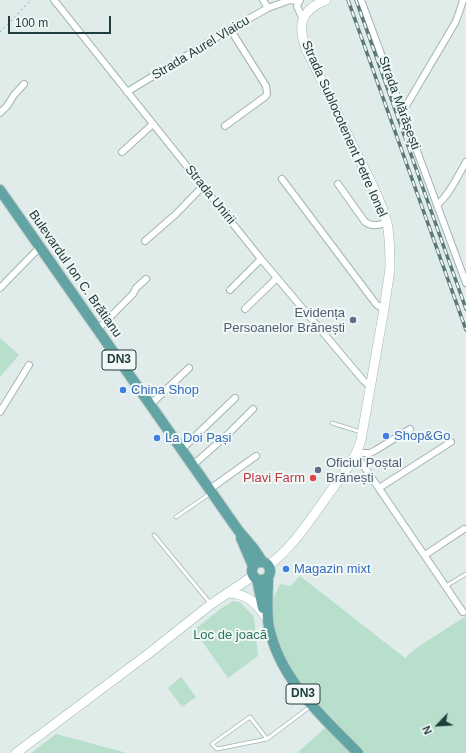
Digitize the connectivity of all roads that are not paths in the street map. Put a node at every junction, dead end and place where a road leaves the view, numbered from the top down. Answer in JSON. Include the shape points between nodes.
{"nodes":[{"id":1,"x":54,"y":0,"type":"edge"},
{"id":2,"x":263,"y":0,"type":"edge"},
{"id":3,"x":361,"y":0,"type":"edge"},
{"id":4,"x":463,"y":0,"type":"edge"},
{"id":5,"x":299,"y":1,"type":"edge"},
{"id":6,"x":321,"y":1,"type":"edge"},
{"id":7,"x":268,"y":8,"type":"junction"},
{"id":8,"x":303,"y":20,"type":"junction"},
{"id":9,"x":230,"y":29,"type":"junction"},
{"id":10,"x":24,"y":84,"type":"dead end"},
{"id":11,"x":127,"y":92,"type":"junction"},
{"id":12,"x":401,"y":108,"type":"junction"},
{"id":13,"x":0,"y":113,"type":"edge"},
{"id":14,"x":153,"y":124,"type":"junction"},
{"id":15,"x":225,"y":126,"type":"dead end"},
{"id":16,"x":122,"y":152,"type":"dead end"},
{"id":17,"x":466,"y":162,"type":"edge"},
{"id":18,"x":282,"y":179,"type":"dead end"},
{"id":19,"x":338,"y":184,"type":"dead end"},
{"id":20,"x":203,"y":186,"type":"junction"},
{"id":21,"x":0,"y":190,"type":"edge"},
{"id":22,"x":437,"y":205,"type":"junction"},
{"id":23,"x":386,"y":223,"type":"junction"},
{"id":24,"x":146,"y":241,"type":"dead end"},
{"id":25,"x":40,"y":247,"type":"junction"},
{"id":26,"x":261,"y":259,"type":"junction"},
{"id":27,"x":277,"y":278,"type":"junction"},
{"id":28,"x":146,"y":279,"type":"dead end"},
{"id":29,"x":466,"y":283,"type":"edge"},
{"id":30,"x":0,"y":288,"type":"edge"},
{"id":31,"x":230,"y":290,"type":"dead end"},
{"id":32,"x":245,"y":309,"type":"dead end"},
{"id":33,"x":384,"y":309,"type":"junction"},
{"id":34,"x":98,"y":329,"type":"junction"},
{"id":35,"x":29,"y":365,"type":"dead end"},
{"id":36,"x":189,"y":368,"type":"dead end"},
{"id":37,"x":371,"y":387,"type":"junction"},
{"id":38,"x":235,"y":398,"type":"dead end"},
{"id":39,"x":151,"y":404,"type":"junction"},
{"id":40,"x":253,"y":409,"type":"dead end"},
{"id":41,"x":0,"y":412,"type":"edge"},
{"id":42,"x":332,"y":423,"type":"dead end"},
{"id":43,"x":410,"y":429,"type":"dead end"},
{"id":44,"x":363,"y":433,"type":"junction"},
{"id":45,"x":451,"y":442,"type":"dead end"},
{"id":46,"x":182,"y":448,"type":"junction"},
{"id":47,"x":356,"y":453,"type":"junction"},
{"id":48,"x":256,"y":456,"type":"dead end"},
{"id":49,"x":194,"y":465,"type":"junction"},
{"id":50,"x":379,"y":488,"type":"junction"},
{"id":51,"x":211,"y":490,"type":"junction"},
{"id":52,"x":176,"y":517,"type":"dead end"},
{"id":53,"x":464,"y":529,"type":"dead end"},
{"id":54,"x":154,"y":535,"type":"dead end"},
{"id":55,"x":425,"y":555,"type":"junction"},
{"id":56,"x":259,"y":570,"type":"junction"},
{"id":57,"x":466,"y":574,"type":"edge"},
{"id":58,"x":446,"y":586,"type":"junction"},
{"id":59,"x":227,"y":593,"type":"junction"},
{"id":60,"x":210,"y":605,"type":"junction"},
{"id":61,"x":463,"y":612,"type":"dead end"},
{"id":62,"x":269,"y":623,"type":"junction"},
{"id":63,"x":312,"y":705,"type":"junction"},
{"id":64,"x":267,"y":738,"type":"junction"},
{"id":65,"x":16,"y":753,"type":"edge"},
{"id":66,"x":358,"y":753,"type":"edge"}],
"edges":[{"from":1,"to":11,"type":"street","name":"Strada Unirii"},
{"from":2,"to":7,"type":"street"},
{"from":3,"to":12,"type":"street","name":"Strada Mărășești"},
{"from":4,"to":12,"type":"street","via":[[455,23],[406,106]]},
{"from":5,"to":7,"type":"street","name":"Strada Aurel Vlaicu","via":[[290,0]]},
{"from":5,"to":8,"type":"street","name":"Strada Sublocotenent Petre Ionel","via":[[297,8]]},
{"from":6,"to":8,"type":"main road","via":[[308,10]]},
{"from":7,"to":9,"type":"street","name":"Strada Aurel Vlaicu"},
{"from":8,"to":23,"type":"main road","name":"Strada Sublocotenent Petre Ionel","via":[[302,32],[306,49],[374,189]]},
{"from":9,"to":11,"type":"street","name":"Strada Aurel Vlaicu"},
{"from":9,"to":15,"type":"street","via":[[266,86],[267,94]]},
{"from":10,"to":13,"type":"street"},
{"from":11,"to":14,"type":"street","name":"Strada Unirii"},
{"from":12,"to":22,"type":"street","name":"Strada Mărășești"},
{"from":14,"to":16,"type":"street"},
{"from":14,"to":20,"type":"street","name":"Strada Unirii"},
{"from":17,"to":22,"type":"street","via":[[447,194]]},
{"from":18,"to":33,"type":"street","via":[[373,300]]},
{"from":19,"to":23,"type":"street","via":[[365,222],[369,225]]},
{"from":20,"to":24,"type":"street"},
{"from":20,"to":26,"type":"street","name":"Strada Unirii"},
{"from":21,"to":25,"type":"main road","name":"Bulevardul Ion C. Brătianu","number":"DN3"},
{"from":22,"to":29,"type":"street","name":"Strada Mărășești"},
{"from":23,"to":33,"type":"main road","name":"Strada Sublocotenent Petre Ionel","via":[[390,241],[390,269]]},
{"from":25,"to":30,"type":"street"},
{"from":25,"to":34,"type":"main road","name":"Bulevardul Ion C. Brătianu","number":"DN3"},
{"from":26,"to":27,"type":"street","name":"Strada Unirii"},
{"from":26,"to":31,"type":"street"},
{"from":27,"to":32,"type":"street"},
{"from":27,"to":37,"type":"street","name":"Strada Unirii","via":[[362,380]]},
{"from":28,"to":34,"type":"street"},
{"from":33,"to":37,"type":"main road","name":"Strada Sublocotenent Petre Ionel"},
{"from":34,"to":39,"type":"main road","name":"Bulevardul Ion C. Brătianu","number":"DN3"},
{"from":35,"to":41,"type":"street"},
{"from":36,"to":39,"type":"street"},
{"from":37,"to":44,"type":"main road","name":"Strada Sublocotenent Petre Ionel"},
{"from":38,"to":46,"type":"street"},
{"from":39,"to":46,"type":"main road","name":"Bulevardul Ion C. Brătianu","number":"DN3"},
{"from":40,"to":49,"type":"street"},
{"from":42,"to":44,"type":"lane"},
{"from":43,"to":47,"type":"street","via":[[370,453]]},
{"from":44,"to":47,"type":"main road","name":"Strada Sublocotenent Petre Ionel"},
{"from":45,"to":50,"type":"street"},
{"from":46,"to":49,"type":"main road","name":"Bulevardul Ion C. Brătianu","number":"DN3"},
{"from":47,"to":50,"type":"street"},
{"from":47,"to":56,"type":"main road","name":"Strada Sublocotenent Petre Ionel","via":[[284,552]]},
{"from":48,"to":51,"type":"street"},
{"from":49,"to":51,"type":"main road","name":"Bulevardul Ion C. Brătianu","number":"DN3"},
{"from":50,"to":55,"type":"street"},
{"from":51,"to":52,"type":"lane"},
{"from":51,"to":56,"type":"main road","name":"Bulevardul Ion C. Brătianu","number":"DN3","via":[[254,549]]},
{"from":53,"to":55,"type":"street"},
{"from":54,"to":60,"type":"lane"},
{"from":55,"to":58,"type":"street"},
{"from":56,"to":59,"type":"main road","name":"Strada Sublocotenent Petre Ionel"},
{"from":56,"to":62,"type":"main road","name":"Bulevardul Ion C. Brătianu","number":"DN3","via":[[262,605]]},
{"from":56,"to":62,"type":"main road","name":"Bulevardul Ion C. Brătianu","number":"DN3","via":[[262,580],[268,578]]},
{"from":57,"to":58,"type":"lane"},
{"from":58,"to":61,"type":"street"},
{"from":59,"to":60,"type":"main road","name":"Strada Sublocotenent Petre Ionel"},
{"from":59,"to":62,"type":"main road","via":[[236,593],[250,599]]},
{"from":60,"to":65,"type":"main road","name":"Strada Sublocotenent Petre Ionel"},
{"from":62,"to":63,"type":"main road","name":"Bulevardul Ion C. Brătianu","number":"DN3","via":[[281,663]]},
{"from":63,"to":64,"type":"lane"},
{"from":63,"to":66,"type":"main road","name":"Bulevardul Ion C. Brătianu","number":"DN3"},
{"from":64,"to":64,"type":"lane","via":[[250,717],[212,744],[217,749]]}]}
